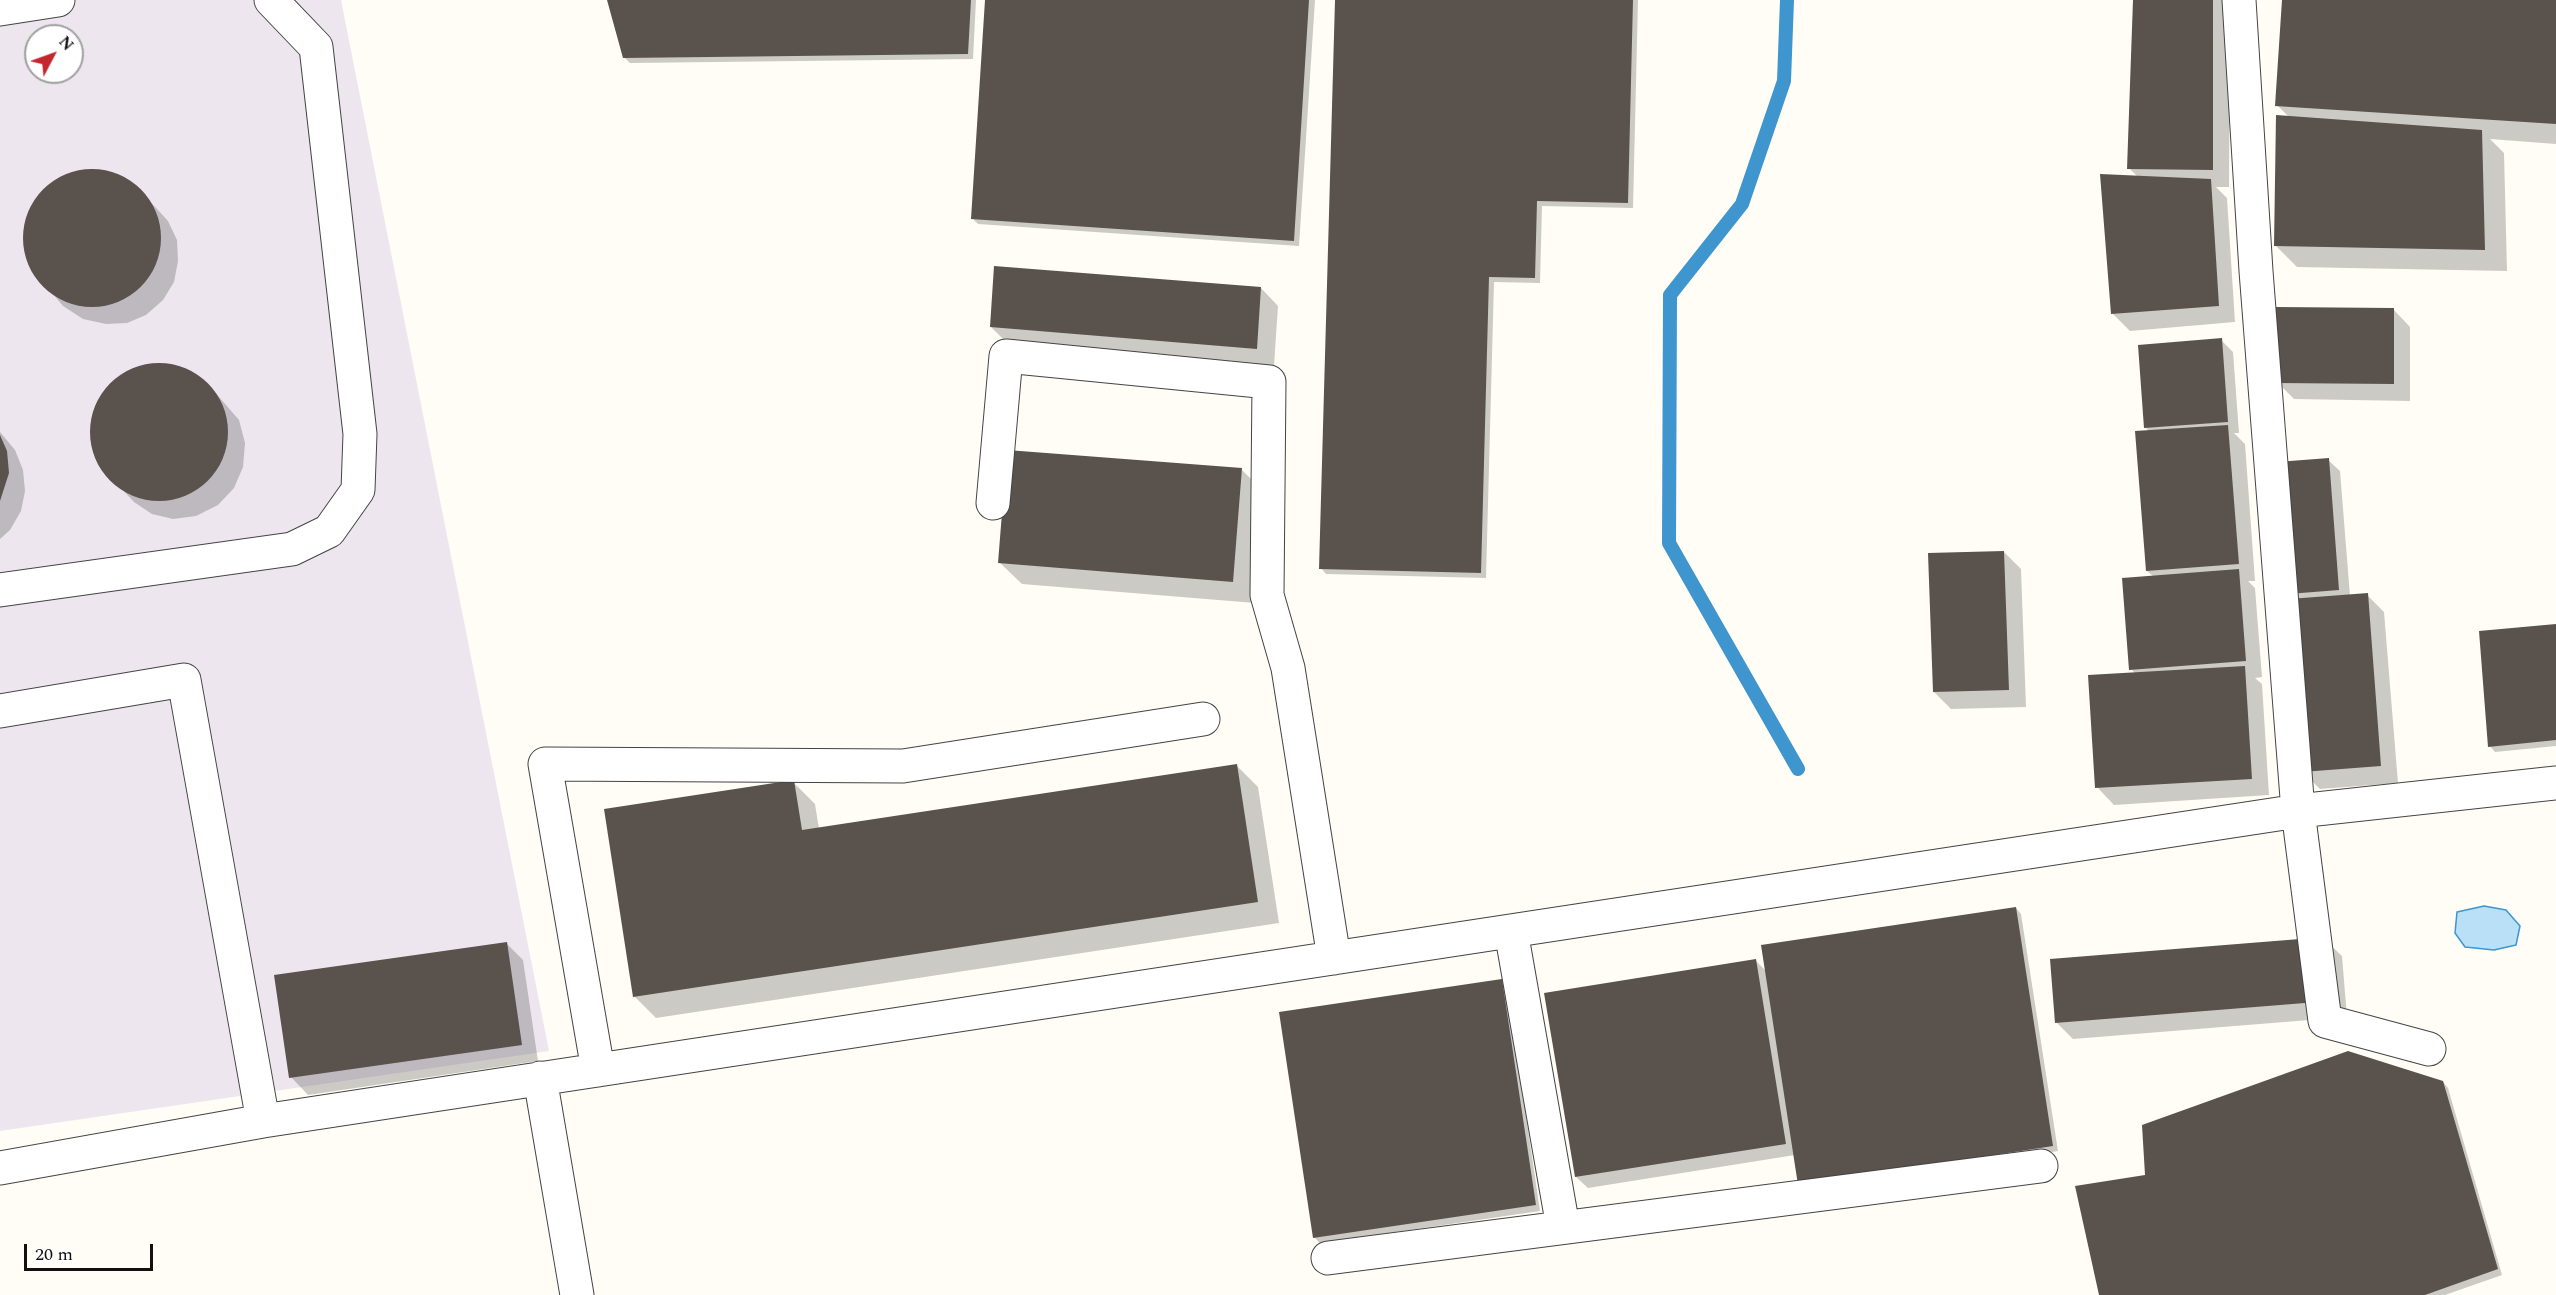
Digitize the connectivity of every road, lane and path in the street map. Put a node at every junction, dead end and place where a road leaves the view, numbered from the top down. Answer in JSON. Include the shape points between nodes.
{"nodes":[{"id":1,"x":58,"y":0,"type":"edge"},
{"id":2,"x":271,"y":0,"type":"edge"},
{"id":3,"x":2239,"y":0,"type":"edge"},
{"id":4,"x":0,"y":9,"type":"edge"},
{"id":5,"x":993,"y":503,"type":"dead end"},
{"id":6,"x":0,"y":590,"type":"edge"},
{"id":7,"x":0,"y":711,"type":"edge"},
{"id":8,"x":1203,"y":719,"type":"dead end"},
{"id":9,"x":2556,"y":783,"type":"edge"},
{"id":10,"x":2298,"y":811,"type":"junction"},
{"id":11,"x":1511,"y":931,"type":"junction"},
{"id":12,"x":1334,"y":958,"type":"junction"},
{"id":13,"x":2429,"y":1049,"type":"dead end"},
{"id":14,"x":598,"y":1070,"type":"junction"},
{"id":15,"x":540,"y":1078,"type":"junction"},
{"id":16,"x":263,"y":1121,"type":"junction"},
{"id":17,"x":2041,"y":1166,"type":"dead end"},
{"id":18,"x":0,"y":1168,"type":"edge"},
{"id":19,"x":1563,"y":1227,"type":"junction"},
{"id":20,"x":1328,"y":1258,"type":"dead end"},
{"id":21,"x":577,"y":1295,"type":"edge"}],
"edges":[{"from":1,"to":4,"type":"street"},
{"from":2,"to":6,"type":"street","via":[[316,47],[360,434],[358,490],[328,531],[292,549]]},
{"from":3,"to":10,"type":"street"},
{"from":5,"to":12,"type":"street","via":[[1006,356],[1269,382],[1267,595],[1288,668]]},
{"from":7,"to":16,"type":"street","via":[[184,680]]},
{"from":8,"to":14,"type":"street","via":[[903,766],[545,764]]},
{"from":9,"to":10,"type":"street"},
{"from":10,"to":11,"type":"street"},
{"from":10,"to":13,"type":"street","via":[[2325,1021]]},
{"from":11,"to":12,"type":"street"},
{"from":11,"to":19,"type":"street"},
{"from":12,"to":14,"type":"street"},
{"from":14,"to":15,"type":"street"},
{"from":15,"to":16,"type":"street"},
{"from":15,"to":21,"type":"street"},
{"from":16,"to":18,"type":"street"},
{"from":17,"to":19,"type":"street"},
{"from":19,"to":20,"type":"street"}]}
